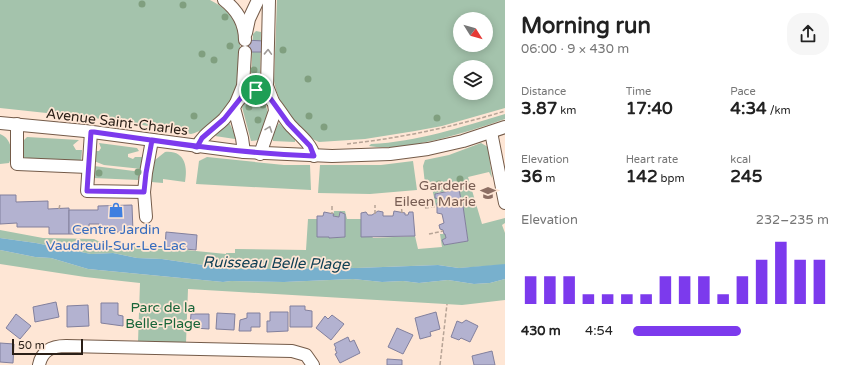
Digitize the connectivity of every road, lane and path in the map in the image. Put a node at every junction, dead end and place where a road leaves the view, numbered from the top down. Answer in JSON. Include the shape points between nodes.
{"nodes":[{"id":1,"x":224,"y":0,"type":"edge"},
{"id":2,"x":258,"y":0,"type":"edge"},
{"id":3,"x":269,"y":0,"type":"edge"},
{"id":4,"x":269,"y":28,"type":"junction"},
{"id":5,"x":246,"y":40,"type":"junction"},
{"id":6,"x":274,"y":104,"type":"junction"},
{"id":7,"x":234,"y":108,"type":"junction"},
{"id":8,"x":505,"y":111,"type":"edge"},
{"id":9,"x":0,"y":123,"type":"edge"},
{"id":10,"x":17,"y":126,"type":"junction"},
{"id":11,"x":505,"y":127,"type":"edge"},
{"id":12,"x":0,"y":130,"type":"edge"},
{"id":13,"x":91,"y":132,"type":"junction"},
{"id":14,"x":491,"y":132,"type":"junction"},
{"id":15,"x":152,"y":140,"type":"junction"},
{"id":16,"x":348,"y":144,"type":"dead end"},
{"id":17,"x":197,"y":147,"type":"junction"},
{"id":18,"x":244,"y":152,"type":"junction"},
{"id":19,"x":260,"y":154,"type":"junction"},
{"id":20,"x":314,"y":156,"type":"junction"},
{"id":21,"x":88,"y":167,"type":"junction"},
{"id":22,"x":144,"y":192,"type":"junction"},
{"id":23,"x":402,"y":203,"type":"dead end"},
{"id":24,"x":60,"y":204,"type":"dead end"},
{"id":25,"x":505,"y":204,"type":"edge"},
{"id":26,"x":375,"y":205,"type":"dead end"},
{"id":27,"x":332,"y":206,"type":"dead end"},
{"id":28,"x":438,"y":206,"type":"dead end"},
{"id":29,"x":425,"y":208,"type":"dead end"},
{"id":30,"x":59,"y":209,"type":"dead end"},
{"id":31,"x":402,"y":213,"type":"dead end"},
{"id":32,"x":332,"y":214,"type":"dead end"},
{"id":33,"x":375,"y":214,"type":"dead end"},
{"id":34,"x":146,"y":217,"type":"dead end"},
{"id":35,"x":443,"y":231,"type":"dead end"},
{"id":36,"x":429,"y":234,"type":"dead end"},
{"id":37,"x":447,"y":304,"type":"dead end"},
{"id":38,"x":39,"y":365,"type":"edge"},
{"id":39,"x":313,"y":365,"type":"edge"},
{"id":40,"x":440,"y":365,"type":"edge"}],
"edges":[{"from":1,"to":5,"type":"street","via":[[242,21]]},
{"from":2,"to":5,"type":"street"},
{"from":3,"to":4,"type":"street"},
{"from":4,"to":5,"type":"street"},
{"from":6,"to":4,"type":"street","one_way":true,"via":[[267,86]]},
{"from":5,"to":7,"type":"street","via":[[243,86]]},
{"from":6,"to":7,"type":"street","via":[[267,94],[256,90],[244,94]]},
{"from":19,"to":6,"type":"street","one_way":true,"via":[[272,122]]},
{"from":6,"to":20,"type":"street","via":[[310,146]]},
{"from":7,"to":17,"type":"street","via":[[202,138]]},
{"from":7,"to":18,"type":"street"},
{"from":8,"to":16,"type":"path","via":[[396,138]]},
{"from":9,"to":10,"type":"street","name":"Avenue Saint-Charles"},
{"from":10,"to":12,"type":"street","name":"Avenue Saint-Charles"},
{"from":10,"to":13,"type":"street","name":"Avenue Saint-Charles"},
{"from":10,"to":21,"type":"street","via":[[17,164]]},
{"from":11,"to":14,"type":"street","name":"Avenue Saint-Charles"},
{"from":13,"to":15,"type":"street","name":"Avenue Saint-Charles"},
{"from":13,"to":21,"type":"street"},
{"from":14,"to":20,"type":"street","name":"Avenue Saint-Charles","via":[[441,146],[402,153]]},
{"from":14,"to":25,"type":"street"},
{"from":15,"to":17,"type":"street","name":"Avenue Saint-Charles"},
{"from":15,"to":22,"type":"street"},
{"from":17,"to":18,"type":"street","name":"Avenue Saint-Charles"},
{"from":18,"to":19,"type":"street","name":"Avenue Saint-Charles"},
{"from":19,"to":20,"type":"street","name":"Avenue Saint-Charles"},
{"from":21,"to":22,"type":"street","via":[[87,191]]},
{"from":22,"to":34,"type":"street"},
{"from":23,"to":31,"type":"path"},
{"from":24,"to":30,"type":"path"},
{"from":26,"to":33,"type":"path"},
{"from":27,"to":32,"type":"path"},
{"from":28,"to":29,"type":"path"},
{"from":35,"to":36,"type":"path"},
{"from":37,"to":40,"type":"path"},
{"from":38,"to":39,"type":"street","via":[[48,350],[56,346],[292,351],[306,355]]}]}
